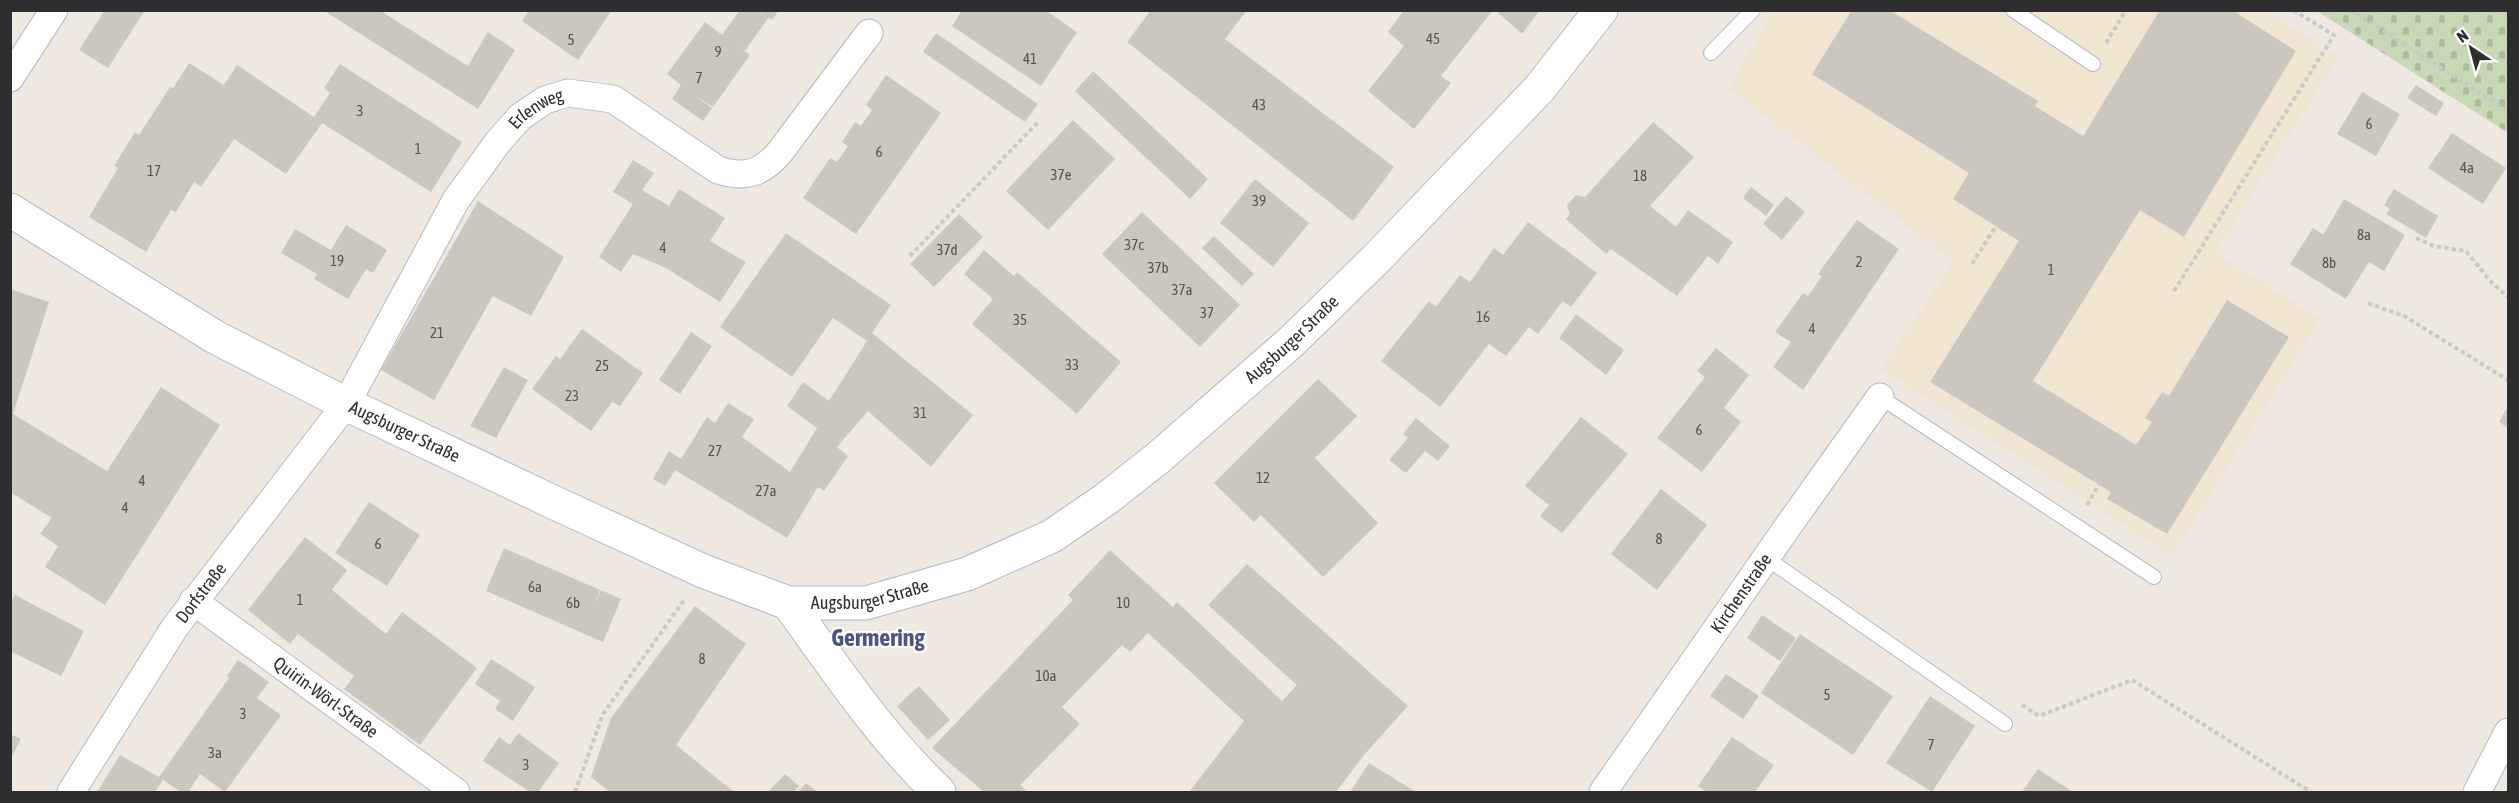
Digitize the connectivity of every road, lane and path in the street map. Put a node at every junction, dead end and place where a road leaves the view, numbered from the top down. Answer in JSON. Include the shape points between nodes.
{"nodes":[{"id":1,"x":54,"y":10,"type":"edge"},
{"id":2,"x":1601,"y":10,"type":"edge"},
{"id":3,"x":1753,"y":10,"type":"edge"},
{"id":4,"x":2013,"y":10,"type":"edge"},
{"id":5,"x":2126,"y":10,"type":"edge"},
{"id":6,"x":2293,"y":10,"type":"edge"},
{"id":7,"x":2351,"y":10,"type":"edge"},
{"id":8,"x":869,"y":33,"type":"dead end"},
{"id":9,"x":1711,"y":53,"type":"dead end"},
{"id":10,"x":2093,"y":64,"type":"joint"},
{"id":11,"x":10,"y":78,"type":"edge"},
{"id":12,"x":2508,"y":109,"type":"edge"},
{"id":13,"x":1040,"y":120,"type":"dead end"},
{"id":14,"x":10,"y":210,"type":"edge"},
{"id":15,"x":1996,"y":226,"type":"dead end"},
{"id":16,"x":2416,"y":238,"type":"dead end"},
{"id":17,"x":910,"y":256,"type":"dead end"},
{"id":18,"x":1972,"y":264,"type":"dead end"},
{"id":19,"x":2174,"y":291,"type":"dead end"},
{"id":20,"x":2508,"y":297,"type":"edge"},
{"id":21,"x":2368,"y":303,"type":"dead end"},
{"id":22,"x":2508,"y":380,"type":"edge"},
{"id":23,"x":1880,"y":398,"type":"joint"},
{"id":24,"x":346,"y":404,"type":"junction"},
{"id":25,"x":2099,"y":485,"type":"dead end"},
{"id":26,"x":2089,"y":502,"type":"dead end"},
{"id":27,"x":1766,"y":558,"type":"junction"},
{"id":28,"x":703,"y":571,"type":"junction"},
{"id":29,"x":2154,"y":577,"type":"dead end"},
{"id":30,"x":193,"y":601,"type":"junction"},
{"id":31,"x":788,"y":603,"type":"junction"},
{"id":32,"x":2020,"y":703,"type":"dead end"},
{"id":33,"x":2005,"y":724,"type":"dead end"},
{"id":34,"x":2508,"y":732,"type":"edge"},
{"id":35,"x":71,"y":792,"type":"edge"},
{"id":36,"x":456,"y":792,"type":"edge"},
{"id":37,"x":575,"y":792,"type":"edge"},
{"id":38,"x":939,"y":792,"type":"edge"},
{"id":39,"x":1603,"y":792,"type":"edge"},
{"id":40,"x":2311,"y":792,"type":"edge"},
{"id":41,"x":2477,"y":792,"type":"edge"}],
"edges":[{"from":1,"to":11,"type":"street"},
{"from":2,"to":31,"type":"street","name":"Augsburger Straße","via":[[1539,89],[1314,320],[1207,417],[1106,499],[1052,536],[967,574],[866,603]]},
{"from":3,"to":9,"type":"lane"},
{"from":4,"to":10,"type":"lane"},
{"from":5,"to":10,"type":"path"},
{"from":6,"to":19,"type":"path","via":[[2334,35]]},
{"from":7,"to":12,"type":"path"},
{"from":8,"to":24,"type":"street","name":"Erlenweg","via":[[780,152],[753,173],[735,176],[718,170],[613,99],[568,93],[545,100],[520,117],[456,200]]},
{"from":13,"to":17,"type":"path"},
{"from":14,"to":24,"type":"street","name":"Augsburger Straße","via":[[215,337]]},
{"from":15,"to":18,"type":"path"},
{"from":16,"to":20,"type":"path","via":[[2434,246],[2466,250]]},
{"from":21,"to":22,"type":"path","via":[[2404,316]]},
{"from":23,"to":27,"type":"street","name":"Kirchenstraße"},
{"from":23,"to":29,"type":"lane"},
{"from":24,"to":28,"type":"street","name":"Augsburger Straße"},
{"from":24,"to":30,"type":"street","name":"Dorfstraße"},
{"from":25,"to":26,"type":"path"},
{"from":27,"to":33,"type":"lane"},
{"from":27,"to":39,"type":"street","name":"Kirchenstraße"},
{"from":28,"to":31,"type":"street","name":"Augsburger Straße"},
{"from":28,"to":37,"type":"path","via":[[603,714]]},
{"from":30,"to":35,"type":"street","name":"Dorfstraße"},
{"from":30,"to":36,"type":"street","name":"Quirin-Wörl-Straße"},
{"from":31,"to":38,"type":"street","via":[[861,706],[910,765]]},
{"from":32,"to":40,"type":"path","via":[[2039,716],[2132,680]]},
{"from":34,"to":41,"type":"street"}]}
